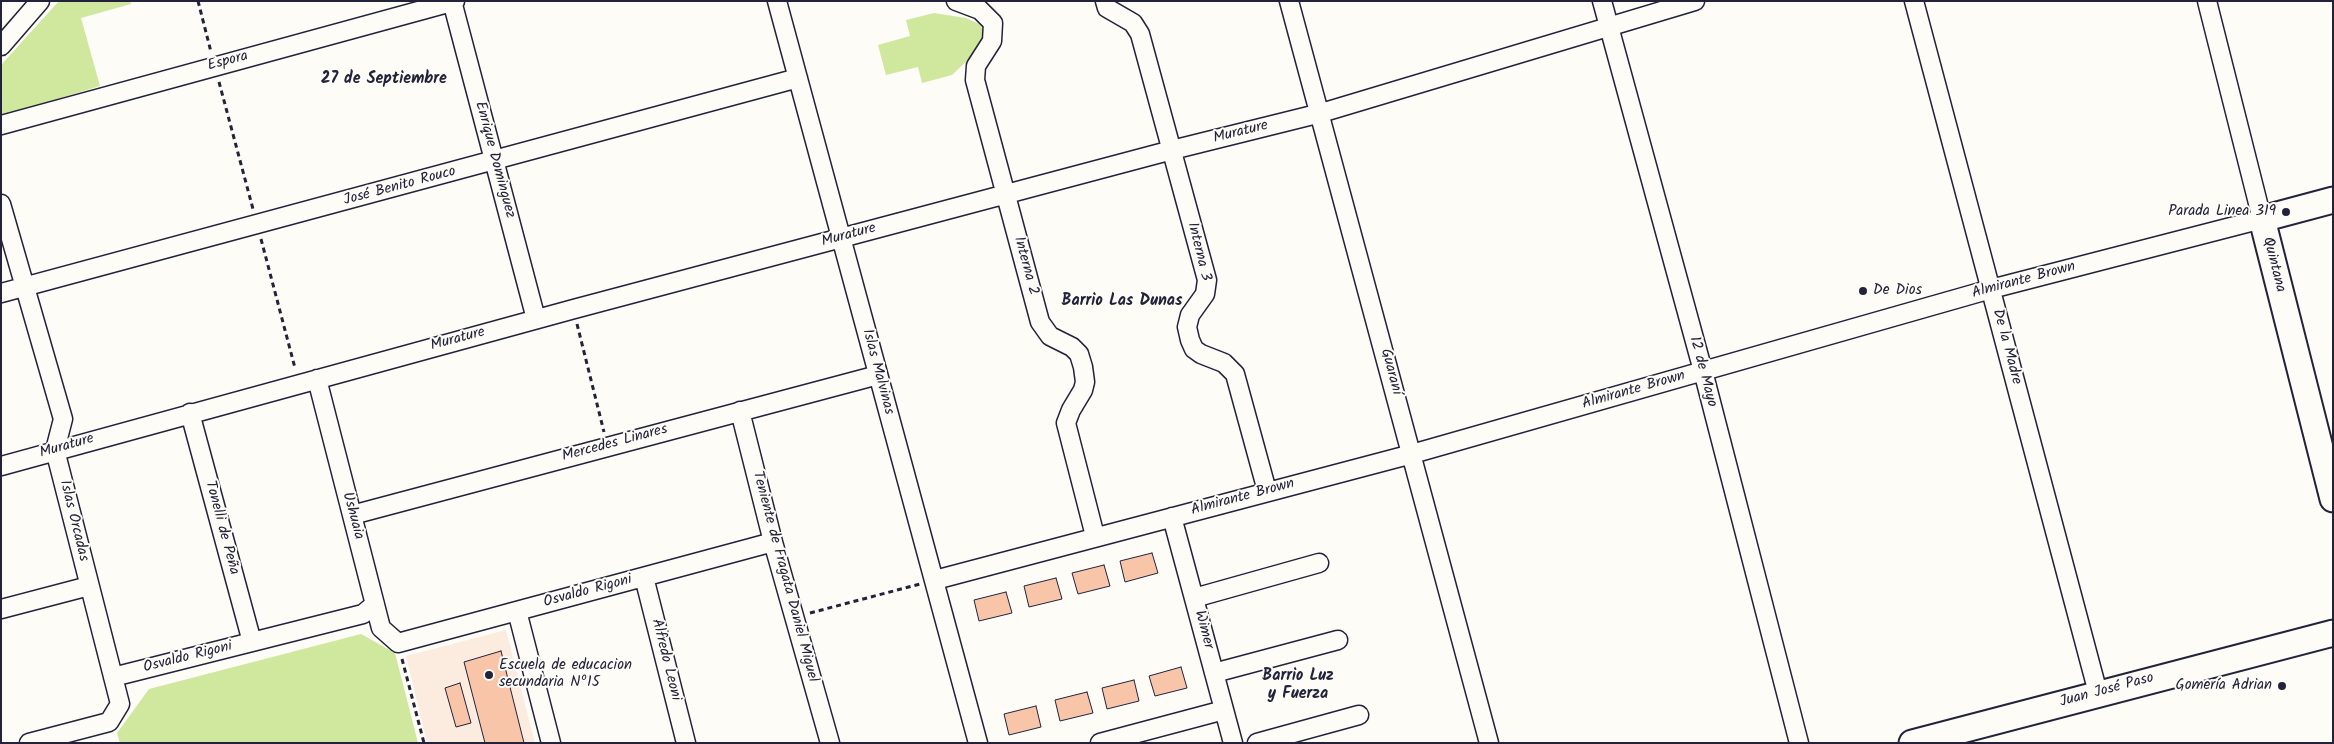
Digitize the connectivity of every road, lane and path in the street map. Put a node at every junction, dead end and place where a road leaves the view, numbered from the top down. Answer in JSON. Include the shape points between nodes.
{"nodes":[{"id":1,"x":40,"y":1,"type":"edge"},
{"id":2,"x":198,"y":1,"type":"edge"},
{"id":3,"x":777,"y":1,"type":"edge"},
{"id":4,"x":956,"y":1,"type":"edge"},
{"id":5,"x":1105,"y":1,"type":"edge"},
{"id":6,"x":1289,"y":1,"type":"edge"},
{"id":7,"x":1602,"y":1,"type":"edge"},
{"id":8,"x":1695,"y":1,"type":"edge"},
{"id":9,"x":1914,"y":1,"type":"edge"},
{"id":10,"x":2207,"y":1,"type":"edge"},
{"id":11,"x":453,"y":2,"type":"edge"},
{"id":12,"x":1609,"y":26,"type":"junction"},
{"id":13,"x":1,"y":46,"type":"edge"},
{"id":14,"x":215,"y":66,"type":"junction"},
{"id":15,"x":798,"y":78,"type":"junction"},
{"id":16,"x":1321,"y":113,"type":"junction"},
{"id":17,"x":1,"y":125,"type":"edge"},
{"id":18,"x":1172,"y":150,"type":"junction"},
{"id":19,"x":495,"y":161,"type":"junction"},
{"id":20,"x":1006,"y":195,"type":"junction"},
{"id":21,"x":2333,"y":200,"type":"edge"},
{"id":22,"x":1,"y":204,"type":"edge"},
{"id":23,"x":2262,"y":219,"type":"junction"},
{"id":24,"x":257,"y":225,"type":"junction"},
{"id":25,"x":840,"y":239,"type":"junction"},
{"id":26,"x":26,"y":286,"type":"junction"},
{"id":27,"x":1990,"y":289,"type":"junction"},
{"id":28,"x":1,"y":293,"type":"edge"},
{"id":29,"x":574,"y":309,"type":"junction"},
{"id":30,"x":536,"y":319,"type":"junction"},
{"id":31,"x":1702,"y":371,"type":"junction"},
{"id":32,"x":878,"y":375,"type":"junction"},
{"id":33,"x":316,"y":379,"type":"junction"},
{"id":34,"x":299,"y":383,"type":"junction"},
{"id":35,"x":740,"y":411,"type":"junction"},
{"id":36,"x":190,"y":413,"type":"junction"},
{"id":37,"x":608,"y":446,"type":"junction"},
{"id":38,"x":55,"y":450,"type":"junction"},
{"id":39,"x":1412,"y":454,"type":"junction"},
{"id":40,"x":1,"y":466,"type":"edge"},
{"id":41,"x":1267,"y":491,"type":"junction"},
{"id":42,"x":2333,"y":499,"type":"edge"},
{"id":43,"x":352,"y":515,"type":"junction"},
{"id":44,"x":1172,"y":517,"type":"junction"},
{"id":45,"x":1095,"y":536,"type":"junction"},
{"id":46,"x":773,"y":542,"type":"junction"},
{"id":47,"x":1320,"y":563,"type":"dead end"},
{"id":48,"x":644,"y":577,"type":"junction"},
{"id":49,"x":935,"y":580,"type":"junction"},
{"id":50,"x":89,"y":586,"type":"junction"},
{"id":51,"x":1194,"y":598,"type":"junction"},
{"id":52,"x":375,"y":604,"type":"junction"},
{"id":53,"x":1,"y":609,"type":"edge"},
{"id":54,"x":517,"y":611,"type":"junction"},
{"id":55,"x":795,"y":617,"type":"junction"},
{"id":56,"x":2333,"y":633,"type":"edge"},
{"id":57,"x":1338,"y":640,"type":"dead end"},
{"id":58,"x":252,"y":642,"type":"junction"},
{"id":59,"x":401,"y":643,"type":"junction"},
{"id":60,"x":1214,"y":673,"type":"junction"},
{"id":61,"x":113,"y":676,"type":"junction"},
{"id":62,"x":2098,"y":693,"type":"junction"},
{"id":63,"x":1224,"y":710,"type":"junction"},
{"id":64,"x":1360,"y":715,"type":"dead end"},
{"id":65,"x":29,"y":743,"type":"edge"},
{"id":66,"x":424,"y":743,"type":"edge"},
{"id":67,"x":551,"y":743,"type":"edge"},
{"id":68,"x":686,"y":743,"type":"edge"},
{"id":69,"x":830,"y":743,"type":"edge"},
{"id":70,"x":978,"y":743,"type":"edge"},
{"id":71,"x":1100,"y":743,"type":"edge"},
{"id":72,"x":1233,"y":743,"type":"edge"},
{"id":73,"x":1257,"y":743,"type":"edge"},
{"id":74,"x":1489,"y":743,"type":"edge"},
{"id":75,"x":1799,"y":743,"type":"edge"},
{"id":76,"x":1912,"y":743,"type":"edge"}],
"edges":[{"from":1,"to":13,"type":"street"},
{"from":2,"to":14,"type":"path"},
{"from":3,"to":15,"type":"street","name":"Islas Malvinas"},
{"from":4,"to":20,"type":"street","name":"Interna 2","via":[[980,10],[993,23],[992,41],[974,72]]},
{"from":5,"to":18,"type":"street","name":"Interna 3","via":[[1107,8],[1133,22],[1140,34]]},
{"from":6,"to":16,"type":"street","name":"Guaraní"},
{"from":7,"to":12,"type":"street","name":"12 de Mayo"},
{"from":8,"to":12,"type":"street","name":"Murature"},
{"from":9,"to":27,"type":"street","name":"De la Madre"},
{"from":10,"to":23,"type":"street","name":"Quintana"},
{"from":11,"to":14,"type":"street","name":"Espora"},
{"from":11,"to":19,"type":"street","name":"Enrique Dominguez"},
{"from":12,"to":16,"type":"street","name":"Murature"},
{"from":12,"to":31,"type":"street","name":"12 de Mayo"},
{"from":14,"to":17,"type":"street","name":"Espora"},
{"from":14,"to":24,"type":"path"},
{"from":15,"to":19,"type":"street","name":"José Benito Rouco"},
{"from":15,"to":25,"type":"street","name":"Islas Malvinas"},
{"from":16,"to":18,"type":"street","name":"Murature"},
{"from":16,"to":39,"type":"street","name":"Guaraní"},
{"from":18,"to":20,"type":"street","name":"Murature"},
{"from":18,"to":41,"type":"street","name":"Interna 3","via":[[1207,280],[1205,294],[1190,315],[1187,328],[1190,340],[1194,349],[1224,363],[1235,374]]},
{"from":19,"to":24,"type":"street","name":"José Benito Rouco"},
{"from":19,"to":30,"type":"street","name":"Enrique Dominguez"},
{"from":20,"to":25,"type":"street","name":"Murature"},
{"from":20,"to":45,"type":"street","name":"Interna 2","via":[[1040,322],[1050,336],[1079,354],[1083,367],[1086,382],[1066,423]]},
{"from":21,"to":23,"type":"main road","name":"Almirante Brown"},
{"from":22,"to":26,"type":"street","name":"Islas Orcadas"},
{"from":23,"to":27,"type":"street","name":"Almirante Brown"},
{"from":23,"to":42,"type":"main road","name":"Quintana"},
{"from":24,"to":26,"type":"street","name":"José Benito Rouco"},
{"from":24,"to":34,"type":"path"},
{"from":25,"to":29,"type":"street","name":"Murature"},
{"from":25,"to":32,"type":"street","name":"Islas Malvinas"},
{"from":26,"to":28,"type":"street","name":"José Benito Rouco"},
{"from":26,"to":38,"type":"street","name":"Islas Orcadas","via":[[63,419]]},
{"from":27,"to":31,"type":"street","name":"Almirante Brown"},
{"from":27,"to":62,"type":"street","name":"De la Madre"},
{"from":29,"to":30,"type":"street","name":"Murature"},
{"from":29,"to":37,"type":"path"},
{"from":30,"to":33,"type":"street","name":"Murature"},
{"from":31,"to":39,"type":"street","name":"Almirante Brown"},
{"from":31,"to":75,"type":"street","name":"12 de Mayo"},
{"from":32,"to":35,"type":"street","name":"Mercedes Linares"},
{"from":32,"to":49,"type":"street","name":"Islas Malvinas"},
{"from":33,"to":34,"type":"street","name":"Murature"},
{"from":33,"to":43,"type":"street","name":"Ushuaia"},
{"from":34,"to":36,"type":"street","name":"Murature"},
{"from":35,"to":37,"type":"street","name":"Mercedes Linares"},
{"from":35,"to":46,"type":"street","name":"Teniente de Fragata Daniel Miguel"},
{"from":36,"to":38,"type":"street","name":"Murature"},
{"from":36,"to":58,"type":"street","name":"Tonelli de Peña"},
{"from":37,"to":43,"type":"street","name":"Mercedes Linares"},
{"from":38,"to":40,"type":"street","name":"Murature"},
{"from":38,"to":50,"type":"street","name":"Islas Orcadas"},
{"from":39,"to":41,"type":"street","name":"Almirante Brown"},
{"from":39,"to":74,"type":"street","name":"Guaraní"},
{"from":41,"to":44,"type":"street","name":"Almirante Brown"},
{"from":43,"to":52,"type":"street","name":"Ushuaia"},
{"from":44,"to":45,"type":"street","name":"Almirante Brown"},
{"from":44,"to":51,"type":"street","name":"Wimer"},
{"from":45,"to":49,"type":"street","name":"Almirante Brown"},
{"from":46,"to":48,"type":"street","name":"Osvaldo Rigoni"},
{"from":46,"to":55,"type":"street","name":"Teniente de Fragata Daniel Miguel"},
{"from":47,"to":51,"type":"street"},
{"from":48,"to":54,"type":"street","name":"Osvaldo Rigoni"},
{"from":48,"to":68,"type":"street","name":"Alfredo Leoni"},
{"from":49,"to":55,"type":"path"},
{"from":49,"to":70,"type":"street","name":"Islas Malvinas"},
{"from":50,"to":53,"type":"street"},
{"from":50,"to":61,"type":"street","name":"Islas Orcadas"},
{"from":51,"to":60,"type":"street","name":"Wimer"},
{"from":52,"to":58,"type":"street","name":"Osvaldo Rigoni","via":[[363,614]]},
{"from":52,"to":59,"type":"street","name":"Ushuaia","via":[[382,628]]},
{"from":54,"to":59,"type":"street","name":"Osvaldo Rigoni"},
{"from":54,"to":67,"type":"street"},
{"from":55,"to":69,"type":"street","name":"Teniente de Fragata Daniel Miguel"},
{"from":56,"to":62,"type":"main road","name":"Juan José Paso"},
{"from":57,"to":60,"type":"street"},
{"from":58,"to":61,"type":"street","name":"Osvaldo Rigoni"},
{"from":59,"to":66,"type":"path"},
{"from":60,"to":63,"type":"street","name":"Wimer"},
{"from":61,"to":65,"type":"street","name":"Islas Orcadas","via":[[120,704],[109,722]]},
{"from":62,"to":76,"type":"main road","name":"Juan José Paso"},
{"from":63,"to":71,"type":"street"},
{"from":63,"to":72,"type":"street","name":"Wimer"},
{"from":64,"to":73,"type":"street"}]}
